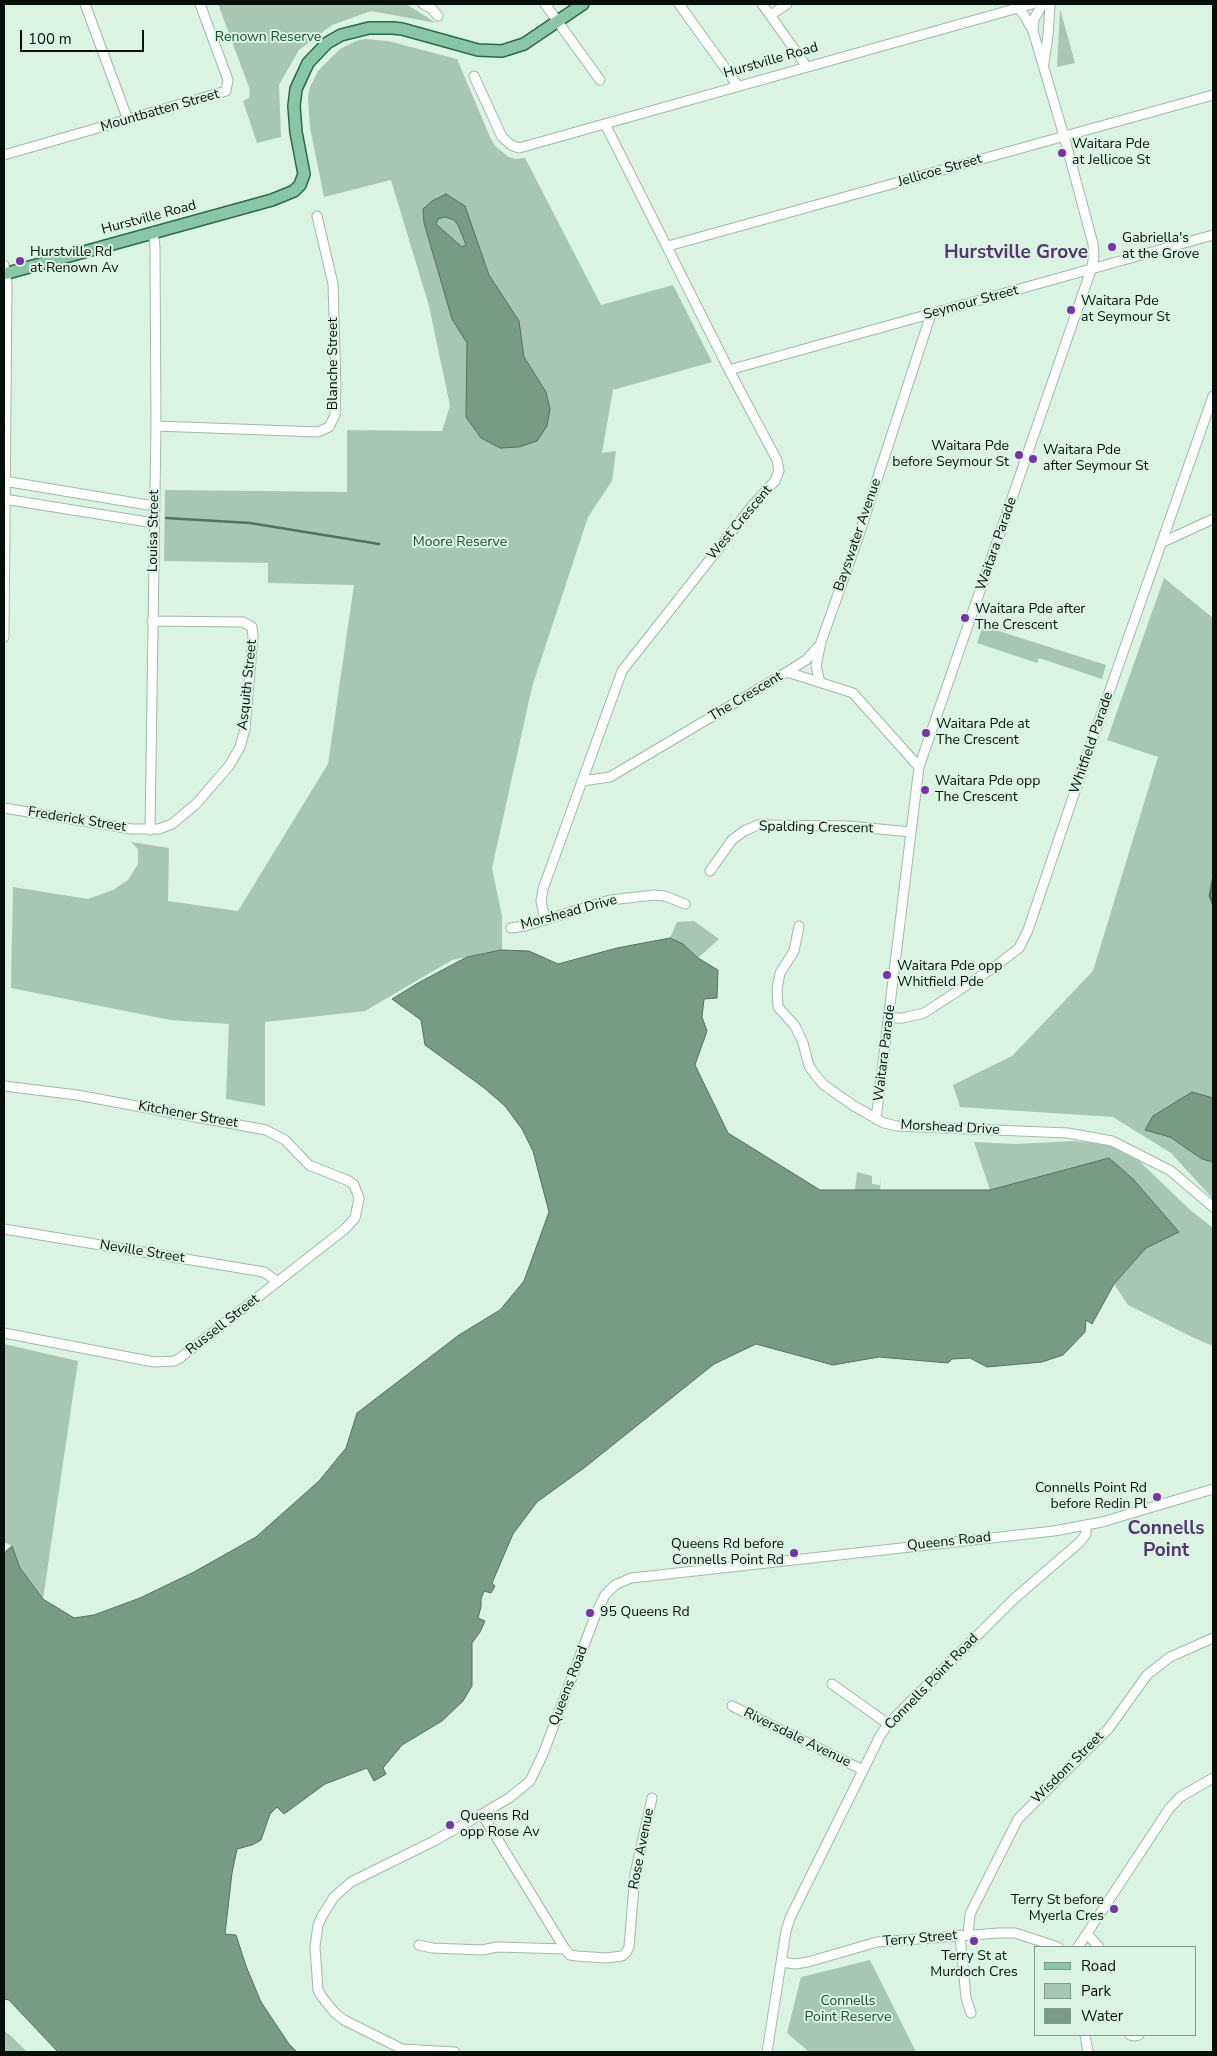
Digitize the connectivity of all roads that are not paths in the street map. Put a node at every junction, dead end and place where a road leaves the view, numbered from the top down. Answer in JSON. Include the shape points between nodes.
{"nodes":[{"id":1,"x":85,"y":4,"type":"edge"},
{"id":2,"x":200,"y":4,"type":"edge"},
{"id":3,"x":423,"y":4,"type":"edge"},
{"id":4,"x":546,"y":4,"type":"edge"},
{"id":5,"x":582,"y":4,"type":"edge"},
{"id":6,"x":679,"y":4,"type":"edge"},
{"id":7,"x":762,"y":4,"type":"edge"},
{"id":8,"x":787,"y":4,"type":"edge"},
{"id":9,"x":1044,"y":4,"type":"edge"},
{"id":10,"x":1018,"y":8,"type":"junction"},
{"id":11,"x":771,"y":15,"type":"junction"},
{"id":12,"x":438,"y":16,"type":"dead end"},
{"id":13,"x":558,"y":21,"type":"junction"},
{"id":14,"x":1033,"y":31,"type":"junction"},
{"id":15,"x":1043,"y":65,"type":"junction"},
{"id":16,"x":807,"y":67,"type":"junction"},
{"id":17,"x":474,"y":76,"type":"dead end"},
{"id":18,"x":600,"y":80,"type":"dead end"},
{"id":19,"x":738,"y":86,"type":"junction"},
{"id":20,"x":1213,"y":95,"type":"edge"},
{"id":21,"x":128,"y":120,"type":"junction"},
{"id":22,"x":605,"y":124,"type":"junction"},
{"id":23,"x":1064,"y":136,"type":"junction"},
{"id":24,"x":4,"y":155,"type":"edge"},
{"id":25,"x":317,"y":216,"type":"dead end"},
{"id":26,"x":152,"y":232,"type":"junction"},
{"id":27,"x":1213,"y":235,"type":"edge"},
{"id":28,"x":668,"y":246,"type":"junction"},
{"id":29,"x":1091,"y":270,"type":"junction"},
{"id":30,"x":4,"y":271,"type":"edge"},
{"id":31,"x":931,"y":314,"type":"junction"},
{"id":32,"x":729,"y":370,"type":"junction"},
{"id":33,"x":1213,"y":396,"type":"edge"},
{"id":34,"x":156,"y":426,"type":"junction"},
{"id":35,"x":5,"y":481,"type":"edge"},
{"id":36,"x":5,"y":499,"type":"edge"},
{"id":37,"x":154,"y":506,"type":"junction"},
{"id":38,"x":1213,"y":519,"type":"edge"},
{"id":39,"x":154,"y":523,"type":"junction"},
{"id":40,"x":1163,"y":542,"type":"junction"},
{"id":41,"x":152,"y":621,"type":"junction"},
{"id":42,"x":4,"y":637,"type":"edge"},
{"id":43,"x":821,"y":642,"type":"junction"},
{"id":44,"x":788,"y":672,"type":"junction"},
{"id":45,"x":820,"y":682,"type":"junction"},
{"id":46,"x":919,"y":767,"type":"junction"},
{"id":47,"x":582,"y":781,"type":"junction"},
{"id":48,"x":4,"y":808,"type":"edge"},
{"id":49,"x":150,"y":830,"type":"junction"},
{"id":50,"x":911,"y":832,"type":"junction"},
{"id":51,"x":710,"y":871,"type":"dead end"},
{"id":52,"x":685,"y":904,"type":"dead end"},
{"id":53,"x":545,"y":920,"type":"junction"},
{"id":54,"x":799,"y":926,"type":"dead end"},
{"id":55,"x":511,"y":928,"type":"dead end"},
{"id":56,"x":890,"y":1018,"type":"junction"},
{"id":57,"x":4,"y":1086,"type":"edge"},
{"id":58,"x":876,"y":1119,"type":"junction"},
{"id":59,"x":354,"y":1186,"type":"joint"},
{"id":60,"x":1213,"y":1207,"type":"edge"},
{"id":61,"x":4,"y":1229,"type":"edge"},
{"id":62,"x":278,"y":1282,"type":"junction"},
{"id":63,"x":4,"y":1333,"type":"edge"},
{"id":64,"x":1213,"y":1489,"type":"edge"},
{"id":65,"x":1086,"y":1525,"type":"junction"},
{"id":66,"x":1213,"y":1638,"type":"edge"},
{"id":67,"x":832,"y":1684,"type":"dead end"},
{"id":68,"x":732,"y":1706,"type":"dead end"},
{"id":69,"x":888,"y":1724,"type":"junction"},
{"id":70,"x":863,"y":1770,"type":"junction"},
{"id":71,"x":1213,"y":1778,"type":"edge"},
{"id":72,"x":652,"y":1798,"type":"dead end"},
{"id":73,"x":482,"y":1814,"type":"junction"},
{"id":74,"x":964,"y":1935,"type":"junction"},
{"id":75,"x":1088,"y":1935,"type":"junction"},
{"id":76,"x":418,"y":1945,"type":"dead end"},
{"id":77,"x":1055,"y":1946,"type":"edge"},
{"id":78,"x":1079,"y":1946,"type":"edge"},
{"id":79,"x":1098,"y":1946,"type":"edge"},
{"id":80,"x":565,"y":1949,"type":"junction"},
{"id":81,"x":781,"y":1962,"type":"junction"},
{"id":82,"x":970,"y":2013,"type":"dead end"},
{"id":83,"x":1085,"y":2036,"type":"edge"},
{"id":84,"x":455,"y":2052,"type":"edge"},
{"id":85,"x":767,"y":2052,"type":"edge"},
{"id":86,"x":1088,"y":2052,"type":"edge"}],
"edges":[{"from":1,"to":21,"type":"street"},
{"from":2,"to":21,"type":"street","name":"Mountbatten Street","via":[[228,80],[228,88]]},
{"from":3,"to":12,"type":"street"},
{"from":4,"to":13,"type":"street"},
{"from":5,"to":13,"type":"main road"},
{"from":6,"to":19,"type":"street"},
{"from":7,"to":11,"type":"street"},
{"from":8,"to":11,"type":"street"},
{"from":9,"to":10,"type":"street","name":"Hurstville Road"},
{"from":9,"to":14,"type":"street","via":[[1034,19]]},
{"from":9,"to":15,"type":"street","name":"Waitara Parade","via":[[1048,35]]},
{"from":10,"to":14,"type":"street","name":"Waitara Parade"},
{"from":10,"to":16,"type":"street","name":"Hurstville Road"},
{"from":11,"to":16,"type":"street"},
{"from":13,"to":18,"type":"street"},
{"from":13,"to":26,"type":"main road","name":"Hurstville Road","via":[[524,44],[502,51],[478,50],[393,28],[369,28],[341,35],[327,43],[308,63],[296,89],[296,132],[304,169],[300,185],[287,195]]},
{"from":14,"to":15,"type":"street","name":"Waitara Parade"},
{"from":15,"to":23,"type":"street","name":"Waitara Parade"},
{"from":16,"to":19,"type":"street","name":"Hurstville Road"},
{"from":17,"to":22,"type":"street","name":"Hurstville Road","via":[[502,137],[519,148]]},
{"from":19,"to":22,"type":"street","name":"Hurstville Road"},
{"from":20,"to":23,"type":"street","name":"Jellicoe Street"},
{"from":21,"to":24,"type":"street","name":"Mountbatten Street"},
{"from":22,"to":28,"type":"street","name":"West Crescent"},
{"from":23,"to":28,"type":"street","name":"Jellicoe Street"},
{"from":23,"to":29,"type":"street","name":"Waitara Parade","via":[[1093,244]]},
{"from":25,"to":34,"type":"street","name":"Blanche Street","via":[[333,284],[336,386],[335,415],[329,427],[318,432]]},
{"from":26,"to":30,"type":"main road","name":"Hurstville Road"},
{"from":26,"to":34,"type":"street","name":"Louisa Street","via":[[155,247]]},
{"from":27,"to":29,"type":"street","name":"Seymour Street"},
{"from":28,"to":32,"type":"street","name":"West Crescent"},
{"from":29,"to":31,"type":"street","name":"Seymour Street"},
{"from":29,"to":46,"type":"street","name":"Waitara Parade"},
{"from":30,"to":35,"type":"street","via":[[7,283]]},
{"from":31,"to":32,"type":"street","name":"Seymour Street"},
{"from":31,"to":43,"type":"street","name":"Bayswater Avenue"},
{"from":32,"to":47,"type":"street","name":"West Crescent","via":[[777,460],[778,474],[622,671]]},
{"from":33,"to":40,"type":"street","name":"Whitfield Parade"},
{"from":34,"to":37,"type":"street","name":"Louisa Street"},
{"from":35,"to":36,"type":"street"},
{"from":35,"to":37,"type":"street"},
{"from":36,"to":39,"type":"street"},
{"from":36,"to":42,"type":"street"},
{"from":37,"to":39,"type":"street","name":"Louisa Street"},
{"from":38,"to":40,"type":"street"},
{"from":39,"to":41,"type":"street","name":"Louisa Street"},
{"from":40,"to":56,"type":"street","name":"Whitfield Parade","via":[[1019,948],[924,1013]]},
{"from":41,"to":49,"type":"street","name":"Louisa Street"},
{"from":41,"to":49,"type":"street","name":"Asquith Street","via":[[243,622],[252,627],[253,636],[246,722],[238,752],[196,804],[169,826]]},
{"from":43,"to":44,"type":"street","name":"Bayswater Avenue","via":[[806,660]]},
{"from":43,"to":45,"type":"street","name":"Bayswater Avenue","via":[[816,666]]},
{"from":44,"to":45,"type":"street","name":"The Crescent"},
{"from":44,"to":47,"type":"street","name":"The Crescent","via":[[610,777]]},
{"from":45,"to":46,"type":"street","name":"The Crescent","via":[[857,697]]},
{"from":46,"to":50,"type":"street","name":"Waitara Parade"},
{"from":47,"to":53,"type":"street","name":"West Crescent","via":[[543,889],[541,901]]},
{"from":48,"to":49,"type":"street","name":"Frederick Street"},
{"from":50,"to":51,"type":"street","name":"Spalding Crescent","via":[[848,826],[758,825],[732,840]]},
{"from":50,"to":56,"type":"street","name":"Waitara Parade"},
{"from":52,"to":53,"type":"street","name":"Morshead Drive","via":[[665,896],[636,897],[610,900]]},
{"from":53,"to":55,"type":"street","name":"Morshead Drive"},
{"from":54,"to":58,"type":"street","name":"Morshead Drive","via":[[794,951],[780,973],[776,988],[778,1007],[794,1026],[809,1066],[824,1085]]},
{"from":56,"to":58,"type":"street","name":"Waitara Parade"},
{"from":57,"to":59,"type":"street","name":"Kitchener Street","via":[[256,1127],[285,1140],[309,1164],[343,1177]]},
{"from":58,"to":60,"type":"street","name":"Morshead Drive","via":[[905,1127],[1068,1133],[1112,1141],[1171,1170]]},
{"from":59,"to":62,"type":"street","name":"Russell Street","via":[[359,1204],[351,1224]]},
{"from":61,"to":62,"type":"street","name":"Neville Street","via":[[264,1272]]},
{"from":62,"to":63,"type":"street","name":"Russell Street","via":[[180,1358],[168,1362]]},
{"from":64,"to":65,"type":"street"},
{"from":65,"to":69,"type":"street","name":"Connells Point Road","via":[[1086,1534],[1080,1542],[1015,1598]]},
{"from":65,"to":73,"type":"street","name":"Queens Road","via":[[622,1581],[605,1595],[597,1611],[530,1781],[510,1798]]},
{"from":66,"to":74,"type":"street","name":"Wisdom Street","via":[[1170,1656],[1147,1675],[1109,1728],[1022,1813],[970,1914]]},
{"from":67,"to":69,"type":"street"},
{"from":68,"to":70,"type":"street","name":"Riversdale Avenue"},
{"from":69,"to":70,"type":"street","name":"Connells Point Road"},
{"from":70,"to":81,"type":"street","name":"Connells Point Road","via":[[790,1918]]},
{"from":71,"to":75,"type":"street","via":[[1180,1797],[1169,1809]]},
{"from":72,"to":80,"type":"street","name":"Rose Avenue","via":[[635,1874],[626,1953],[619,1958],[606,1958],[570,1955]]},
{"from":73,"to":80,"type":"street"},
{"from":73,"to":84,"type":"street","name":"Queens Road","via":[[341,1889],[327,1906],[316,1935],[318,1990],[335,2013],[402,2049]]},
{"from":74,"to":77,"type":"street","name":"Terry Street","via":[[1015,1933]]},
{"from":74,"to":81,"type":"street","name":"Terry Street","via":[[877,1942],[808,1962]]},
{"from":74,"to":82,"type":"street","name":"Wisdom Street","via":[[966,1998]]},
{"from":75,"to":78,"type":"street"},
{"from":75,"to":79,"type":"street"},
{"from":76,"to":80,"type":"street","name":"Rose Avenue","via":[[482,1950],[497,1947]]},
{"from":81,"to":85,"type":"street","name":"Connells Point Road"},
{"from":83,"to":86,"type":"street"}]}
